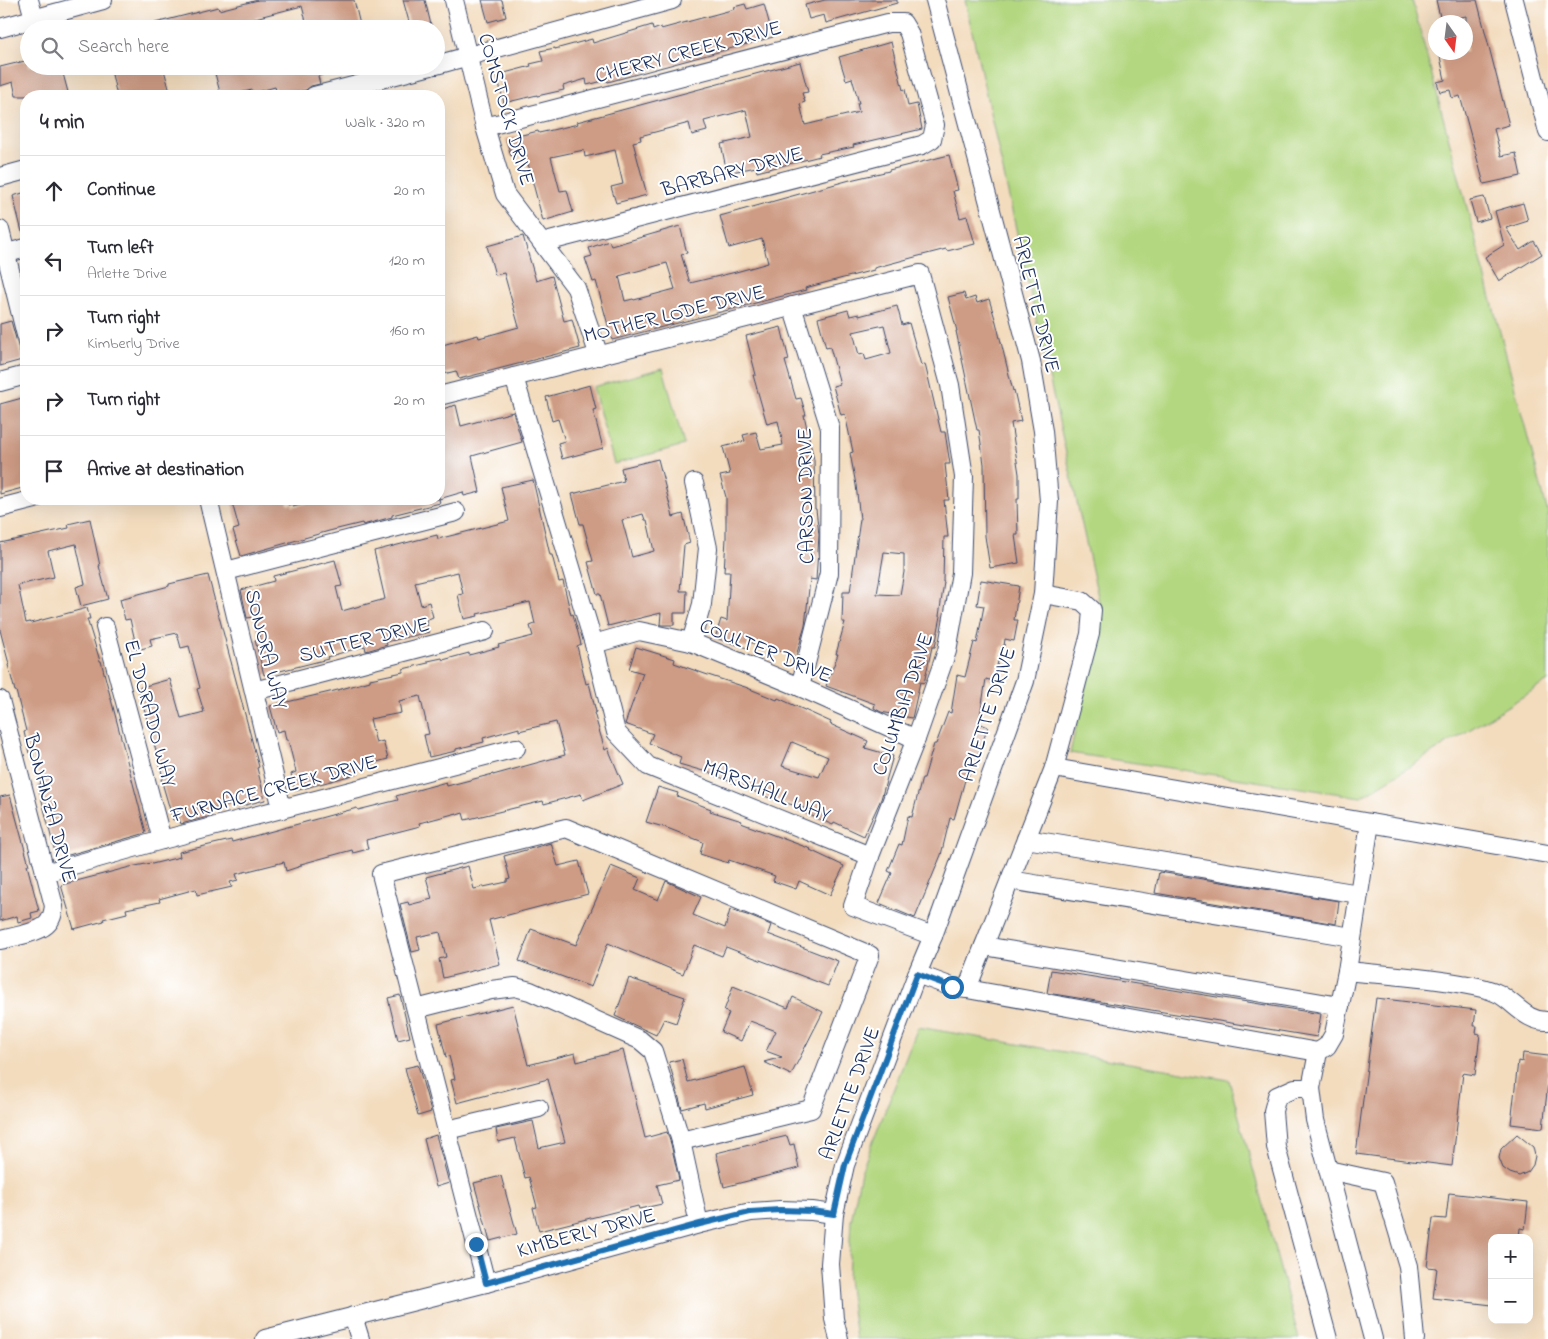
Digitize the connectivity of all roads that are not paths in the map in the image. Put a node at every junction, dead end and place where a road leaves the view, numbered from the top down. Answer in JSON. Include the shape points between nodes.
{"nodes":[{"id":1,"x":29,"y":0,"type":"edge"},
{"id":2,"x":103,"y":0,"type":"edge"},
{"id":3,"x":454,"y":0,"type":"edge"},
{"id":4,"x":672,"y":0,"type":"edge"},
{"id":5,"x":935,"y":0,"type":"edge"},
{"id":6,"x":1514,"y":0,"type":"edge"},
{"id":7,"x":34,"y":18,"type":"junction"},
{"id":8,"x":27,"y":20,"type":"edge"},
{"id":9,"x":20,"y":22,"type":"edge"},
{"id":10,"x":0,"y":28,"type":"edge"},
{"id":11,"x":468,"y":57,"type":"junction"},
{"id":12,"x":445,"y":63,"type":"edge"},
{"id":13,"x":396,"y":75,"type":"edge"},
{"id":14,"x":337,"y":90,"type":"edge"},
{"id":15,"x":485,"y":127,"type":"junction"},
{"id":16,"x":1548,"y":132,"type":"edge"},
{"id":17,"x":932,"y":139,"type":"joint"},
{"id":18,"x":20,"y":172,"type":"edge"},
{"id":19,"x":0,"y":177,"type":"edge"},
{"id":20,"x":0,"y":230,"type":"edge"},
{"id":21,"x":542,"y":244,"type":"junction"},
{"id":22,"x":20,"y":250,"type":"edge"},
{"id":23,"x":2,"y":254,"type":"edge"},
{"id":24,"x":920,"y":274,"type":"joint"},
{"id":25,"x":792,"y":306,"type":"junction"},
{"id":26,"x":20,"y":315,"type":"edge"},
{"id":27,"x":599,"y":356,"type":"junction"},
{"id":28,"x":20,"y":377,"type":"edge"},
{"id":29,"x":514,"y":377,"type":"junction"},
{"id":30,"x":0,"y":382,"type":"edge"},
{"id":31,"x":445,"y":394,"type":"edge"},
{"id":32,"x":694,"y":483,"type":"dead end"},
{"id":33,"x":20,"y":503,"type":"edge"},
{"id":34,"x":210,"y":505,"type":"edge"},
{"id":35,"x":0,"y":508,"type":"edge"},
{"id":36,"x":456,"y":512,"type":"dead end"},
{"id":37,"x":226,"y":571,"type":"junction"},
{"id":38,"x":1043,"y":594,"type":"junction"},
{"id":39,"x":105,"y":627,"type":"dead end"},
{"id":40,"x":485,"y":631,"type":"dead end"},
{"id":41,"x":691,"y":642,"type":"junction"},
{"id":42,"x":594,"y":644,"type":"junction"},
{"id":43,"x":800,"y":687,"type":"junction"},
{"id":44,"x":254,"y":690,"type":"junction"},
{"id":45,"x":0,"y":700,"type":"edge"},
{"id":46,"x":916,"y":739,"type":"junction"},
{"id":47,"x":516,"y":748,"type":"dead end"},
{"id":48,"x":1054,"y":768,"type":"junction"},
{"id":49,"x":282,"y":809,"type":"junction"},
{"id":50,"x":1370,"y":823,"type":"junction"},
{"id":51,"x":1026,"y":839,"type":"junction"},
{"id":52,"x":162,"y":840,"type":"junction"},
{"id":53,"x":1548,"y":854,"type":"edge"},
{"id":54,"x":870,"y":856,"type":"junction"},
{"id":55,"x":45,"y":873,"type":"junction"},
{"id":56,"x":1010,"y":880,"type":"junction"},
{"id":57,"x":1359,"y":894,"type":"junction"},
{"id":58,"x":933,"y":936,"type":"junction"},
{"id":59,"x":1352,"y":937,"type":"junction"},
{"id":60,"x":0,"y":940,"type":"edge"},
{"id":61,"x":984,"y":946,"type":"junction"},
{"id":62,"x":1347,"y":971,"type":"junction"},
{"id":63,"x":917,"y":974,"type":"junction"},
{"id":64,"x":967,"y":989,"type":"junction"},
{"id":65,"x":1340,"y":1006,"type":"junction"},
{"id":66,"x":416,"y":1009,"type":"junction"},
{"id":67,"x":1548,"y":1021,"type":"edge"},
{"id":68,"x":1318,"y":1052,"type":"junction"},
{"id":69,"x":1312,"y":1088,"type":"junction"},
{"id":70,"x":539,"y":1108,"type":"dead end"},
{"id":71,"x":447,"y":1130,"type":"junction"},
{"id":72,"x":681,"y":1141,"type":"junction"},
{"id":73,"x":1328,"y":1170,"type":"junction"},
{"id":74,"x":834,"y":1214,"type":"junction"},
{"id":75,"x":700,"y":1224,"type":"junction"},
{"id":76,"x":486,"y":1283,"type":"junction"},
{"id":77,"x":354,"y":1316,"type":"junction"},
{"id":78,"x":265,"y":1339,"type":"edge"},
{"id":79,"x":360,"y":1339,"type":"edge"},
{"id":80,"x":838,"y":1339,"type":"edge"},
{"id":81,"x":1328,"y":1339,"type":"edge"},
{"id":82,"x":1373,"y":1339,"type":"edge"},
{"id":83,"x":1414,"y":1339,"type":"edge"}],
"edges":[{"from":1,"to":7,"type":"street"},
{"from":2,"to":7,"type":"street"},
{"from":3,"to":11,"type":"street","name":"COMSTOCK DRIVE"},
{"from":4,"to":11,"type":"street"},
{"from":5,"to":38,"type":"street","name":"ARLETTE DRIVE","via":[[1030,361],[1043,431],[1049,501]]},
{"from":6,"to":16,"type":"street"},
{"from":7,"to":8,"type":"street"},
{"from":9,"to":10,"type":"street"},
{"from":11,"to":12,"type":"street"},
{"from":11,"to":15,"type":"street","name":"COMSTOCK DRIVE"},
{"from":13,"to":14,"type":"street"},
{"from":15,"to":17,"type":"street","name":"CHERRY CREEK DRIVE","via":[[888,23],[902,23],[909,33],[934,125]]},
{"from":15,"to":21,"type":"street","name":"COMSTOCK DRIVE","via":[[505,194]]},
{"from":17,"to":21,"type":"street","name":"BARBARY DRIVE"},
{"from":18,"to":19,"type":"street"},
{"from":20,"to":23,"type":"street"},
{"from":21,"to":27,"type":"street","name":"COMSTOCK DRIVE","via":[[576,288]]},
{"from":22,"to":23,"type":"street"},
{"from":23,"to":26,"type":"street"},
{"from":24,"to":25,"type":"street","name":"MOTHER LODE DRIVE"},
{"from":24,"to":46,"type":"street","name":"COLUMBIA DRIVE","via":[[950,385],[964,477],[961,573],[948,651]]},
{"from":25,"to":27,"type":"street","name":"MOTHER LODE DRIVE"},
{"from":25,"to":43,"type":"street","name":"CARSON DRIVE","via":[[830,428],[829,573]]},
{"from":27,"to":29,"type":"street","name":"MOTHER LODE DRIVE"},
{"from":28,"to":30,"type":"street"},
{"from":29,"to":31,"type":"street","name":"MOTHER LODE DRIVE"},
{"from":29,"to":42,"type":"street"},
{"from":32,"to":41,"type":"street","via":[[708,548],[702,604]]},
{"from":33,"to":35,"type":"street"},
{"from":34,"to":37,"type":"street","name":"SONORA WAY"},
{"from":36,"to":37,"type":"street"},
{"from":37,"to":44,"type":"street","name":"SONORA WAY"},
{"from":38,"to":48,"type":"street","via":[[1082,601],[1092,610],[1090,634]]},
{"from":38,"to":58,"type":"street","name":"ARLETTE DRIVE","via":[[1025,681]]},
{"from":39,"to":52,"type":"street","name":"EL DORADO WAY"},
{"from":40,"to":44,"type":"street","name":"SUTTER DRIVE"},
{"from":41,"to":42,"type":"street","name":"COULTER DRIVE","via":[[639,631]]},
{"from":41,"to":43,"type":"street","name":"COULTER DRIVE"},
{"from":42,"to":54,"type":"street","name":"MARSHALL WAY","via":[[616,732],[648,766]]},
{"from":43,"to":46,"type":"street","name":"COULTER DRIVE"},
{"from":44,"to":49,"type":"street","name":"SONORA WAY"},
{"from":45,"to":55,"type":"street","name":"BONANZA DRIVE"},
{"from":46,"to":54,"type":"street","name":"COLUMBIA DRIVE"},
{"from":47,"to":49,"type":"street","name":"FURNACE CREEK DRIVE"},
{"from":48,"to":50,"type":"street"},
{"from":48,"to":51,"type":"street"},
{"from":49,"to":52,"type":"street","name":"FURNACE CREEK DRIVE"},
{"from":50,"to":53,"type":"street"},
{"from":50,"to":57,"type":"street"},
{"from":51,"to":56,"type":"street"},
{"from":51,"to":57,"type":"street"},
{"from":52,"to":55,"type":"street","name":"FURNACE CREEK DRIVE"},
{"from":54,"to":58,"type":"street","name":"COLUMBIA DRIVE","via":[[853,906]]},
{"from":55,"to":60,"type":"street","name":"BONANZA DRIVE","via":[[54,906],[52,917],[46,925],[34,931]]},
{"from":56,"to":59,"type":"street"},
{"from":56,"to":61,"type":"street"},
{"from":57,"to":59,"type":"street"},
{"from":58,"to":63,"type":"street","name":"ARLETTE DRIVE"},
{"from":59,"to":62,"type":"street"},
{"from":61,"to":64,"type":"street"},
{"from":61,"to":65,"type":"street"},
{"from":62,"to":65,"type":"street"},
{"from":62,"to":67,"type":"street","via":[[1432,978],[1474,986],[1497,993],[1530,1018]]},
{"from":63,"to":64,"type":"street"},
{"from":63,"to":74,"type":"street","name":"ARLETTE DRIVE","via":[[845,1165]]},
{"from":64,"to":68,"type":"street"},
{"from":65,"to":68,"type":"street","via":[[1334,1034],[1327,1046]]},
{"from":66,"to":71,"type":"street"},
{"from":66,"to":72,"type":"street","via":[[515,987],[640,1040],[653,1051]]},
{"from":66,"to":72,"type":"street","via":[[381,874],[566,828],[870,955],[811,1109]]},
{"from":68,"to":69,"type":"street"},
{"from":69,"to":73,"type":"street","via":[[1315,1120]]},
{"from":69,"to":81,"type":"street","via":[[1295,1088],[1276,1096],[1273,1111],[1276,1147]]},
{"from":70,"to":71,"type":"street"},
{"from":71,"to":76,"type":"street"},
{"from":72,"to":75,"type":"street"},
{"from":73,"to":82,"type":"street"},
{"from":73,"to":83,"type":"street","via":[[1383,1182],[1408,1266]]},
{"from":74,"to":75,"type":"street","name":"KIMBERLY DRIVE","via":[[780,1210],[750,1212]]},
{"from":74,"to":80,"type":"street","name":"ARLETTE DRIVE","via":[[830,1264]]},
{"from":75,"to":76,"type":"street","name":"KIMBERLY DRIVE"},
{"from":76,"to":77,"type":"street","name":"KIMBERLY DRIVE"},
{"from":77,"to":78,"type":"street","name":"KIMBERLY DRIVE"},
{"from":77,"to":79,"type":"street"}]}
